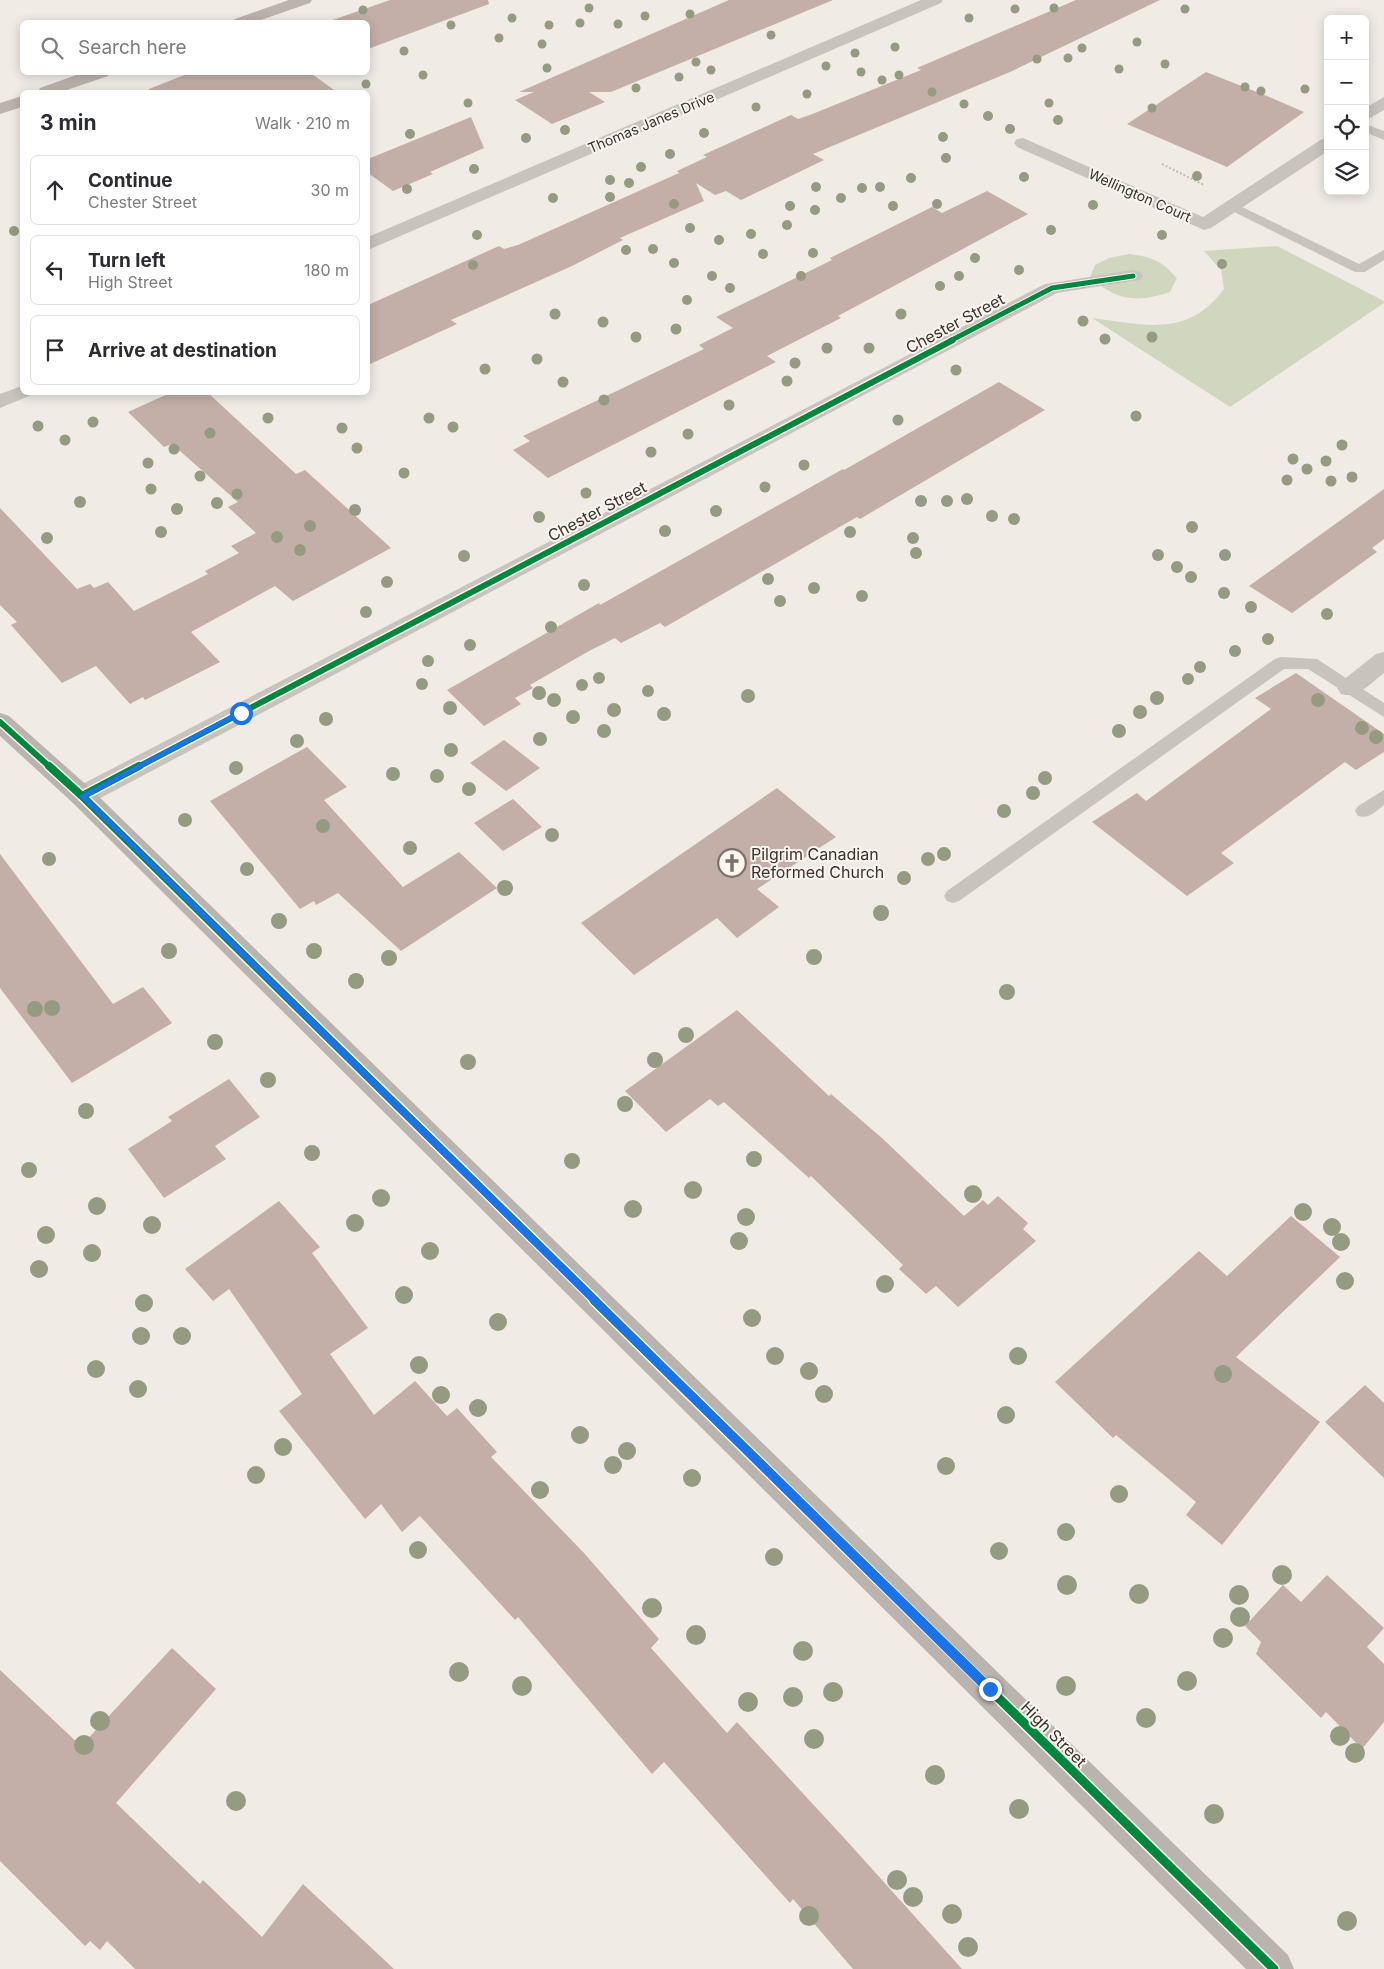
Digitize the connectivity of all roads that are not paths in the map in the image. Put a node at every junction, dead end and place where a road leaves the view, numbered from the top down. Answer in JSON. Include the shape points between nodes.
{"nodes":[{"id":1,"x":304,"y":0,"type":"edge"},
{"id":2,"x":935,"y":0,"type":"edge"},
{"id":3,"x":247,"y":20,"type":"edge"},
{"id":4,"x":94,"y":75,"type":"edge"},
{"id":5,"x":52,"y":90,"type":"edge"},
{"id":6,"x":20,"y":102,"type":"edge"},
{"id":7,"x":1384,"y":102,"type":"edge"},
{"id":8,"x":0,"y":109,"type":"edge"},
{"id":9,"x":1369,"y":113,"type":"edge"},
{"id":10,"x":1369,"y":129,"type":"edge"},
{"id":11,"x":1384,"y":136,"type":"edge"},
{"id":12,"x":1023,"y":143,"type":"dead end"},
{"id":13,"x":1324,"y":146,"type":"edge"},
{"id":14,"x":1232,"y":206,"type":"junction"},
{"id":15,"x":370,"y":243,"type":"edge"},
{"id":16,"x":1384,"y":254,"type":"edge"},
{"id":17,"x":1133,"y":276,"type":"dead end"},
{"id":18,"x":20,"y":393,"type":"edge"},
{"id":19,"x":0,"y":402,"type":"edge"},
{"id":20,"x":1384,"y":660,"type":"edge"},
{"id":21,"x":1349,"y":688,"type":"junction"},
{"id":22,"x":1384,"y":711,"type":"edge"},
{"id":23,"x":0,"y":722,"type":"edge"},
{"id":24,"x":82,"y":796,"type":"junction"},
{"id":25,"x":1384,"y":796,"type":"edge"},
{"id":26,"x":1364,"y":811,"type":"dead end"},
{"id":27,"x":953,"y":896,"type":"dead end"},
{"id":28,"x":1274,"y":1969,"type":"edge"}],
"edges":[{"from":1,"to":3,"type":"street"},
{"from":2,"to":15,"type":"street","name":"Thomas Janes Drive"},
{"from":4,"to":5,"type":"street"},
{"from":6,"to":8,"type":"street"},
{"from":7,"to":9,"type":"street"},
{"from":10,"to":11,"type":"lane"},
{"from":12,"to":14,"type":"street","name":"Wellington Court","via":[[1204,224]]},
{"from":13,"to":14,"type":"street","name":"Wellington Court"},
{"from":14,"to":16,"type":"lane","via":[[1360,269]]},
{"from":17,"to":24,"type":"street","name":"Chester Street","via":[[1052,288]]},
{"from":18,"to":19,"type":"street"},
{"from":20,"to":21,"type":"street"},
{"from":21,"to":22,"type":"lane"},
{"from":21,"to":27,"type":"lane","via":[[1311,663],[1281,663]]},
{"from":23,"to":24,"type":"street","name":"High Street"},
{"from":24,"to":28,"type":"street","name":"High Street"},
{"from":25,"to":26,"type":"lane"}]}
